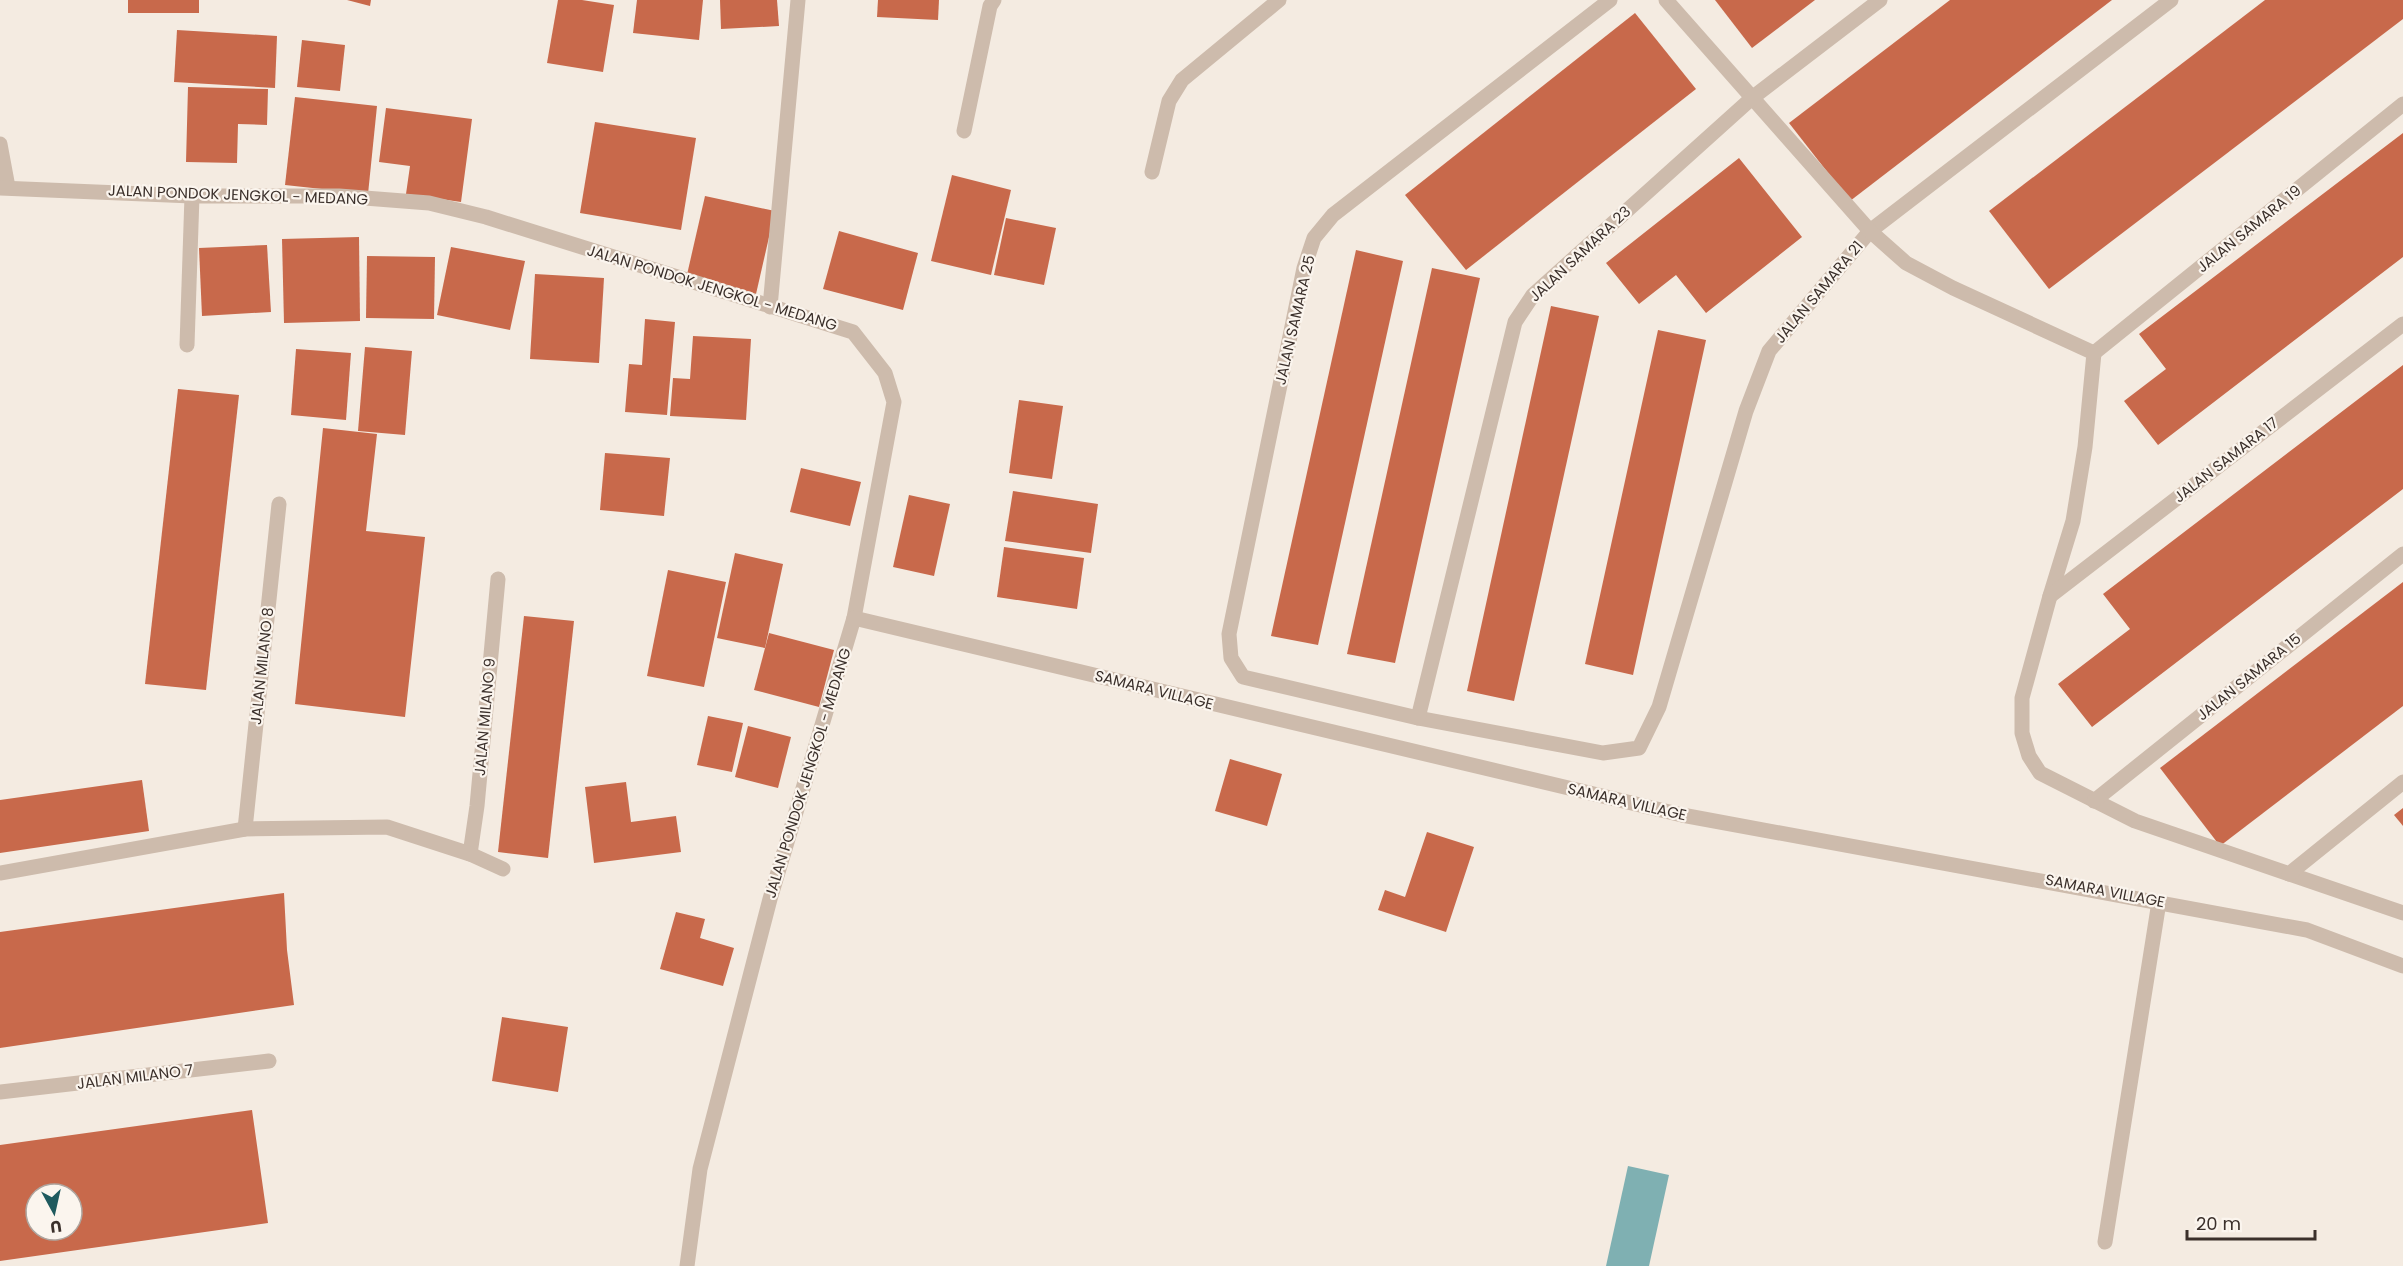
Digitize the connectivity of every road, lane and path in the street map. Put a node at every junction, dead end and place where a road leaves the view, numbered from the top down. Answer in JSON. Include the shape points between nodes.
{"nodes":[{"id":1,"x":798,"y":0,"type":"edge"},
{"id":2,"x":994,"y":0,"type":"edge"},
{"id":3,"x":1279,"y":0,"type":"edge"},
{"id":4,"x":1610,"y":0,"type":"edge"},
{"id":5,"x":1666,"y":0,"type":"edge"},
{"id":6,"x":1880,"y":0,"type":"edge"},
{"id":7,"x":2171,"y":0,"type":"edge"},
{"id":8,"x":1752,"y":98,"type":"junction"},
{"id":9,"x":2403,"y":104,"type":"edge"},
{"id":10,"x":964,"y":131,"type":"dead end"},
{"id":11,"x":0,"y":144,"type":"edge"},
{"id":12,"x":1152,"y":172,"type":"dead end"},
{"id":13,"x":4,"y":187,"type":"edge"},
{"id":14,"x":192,"y":196,"type":"junction"},
{"id":15,"x":1870,"y":231,"type":"junction"},
{"id":16,"x":770,"y":307,"type":"junction"},
{"id":17,"x":2403,"y":324,"type":"edge"},
{"id":18,"x":187,"y":345,"type":"dead end"},
{"id":19,"x":2094,"y":353,"type":"junction"},
{"id":20,"x":279,"y":504,"type":"dead end"},
{"id":21,"x":2403,"y":554,"type":"edge"},
{"id":22,"x":498,"y":579,"type":"dead end"},
{"id":23,"x":2050,"y":596,"type":"junction"},
{"id":24,"x":854,"y":618,"type":"junction"},
{"id":25,"x":1418,"y":718,"type":"junction"},
{"id":26,"x":2403,"y":782,"type":"edge"},
{"id":27,"x":2094,"y":801,"type":"junction"},
{"id":28,"x":245,"y":829,"type":"junction"},
{"id":29,"x":470,"y":854,"type":"junction"},
{"id":30,"x":503,"y":869,"type":"dead end"},
{"id":31,"x":0,"y":873,"type":"edge"},
{"id":32,"x":2289,"y":874,"type":"junction"},
{"id":33,"x":2159,"y":902,"type":"junction"},
{"id":34,"x":2403,"y":914,"type":"edge"},
{"id":35,"x":2403,"y":966,"type":"edge"},
{"id":36,"x":269,"y":1061,"type":"dead end"},
{"id":37,"x":0,"y":1092,"type":"edge"},
{"id":38,"x":2105,"y":1242,"type":"dead end"},
{"id":39,"x":687,"y":1266,"type":"edge"}],
"edges":[{"from":1,"to":16,"type":"street"},
{"from":2,"to":10,"type":"street"},
{"from":3,"to":12,"type":"street","via":[[1182,80],[1169,101]]},
{"from":4,"to":25,"type":"street","name":"JALAN SAMARA 25","via":[[1333,215],[1314,238],[1304,268],[1228,634],[1230,658],[1243,677]]},
{"from":5,"to":8,"type":"street"},
{"from":6,"to":8,"type":"street","name":"JALAN SAMARA 23"},
{"from":7,"to":15,"type":"street","name":"JALAN SAMARA 21"},
{"from":8,"to":15,"type":"street"},
{"from":8,"to":25,"type":"street","name":"JALAN SAMARA 23","via":[[1533,295],[1515,322]]},
{"from":9,"to":19,"type":"street","name":"JALAN SAMARA 19"},
{"from":11,"to":13,"type":"street"},
{"from":13,"to":14,"type":"street","name":"JALAN PONDOK JENGKOL - MEDANG"},
{"from":14,"to":16,"type":"street","name":"JALAN PONDOK JENGKOL - MEDANG","via":[[339,196],[429,203],[486,217]]},
{"from":14,"to":18,"type":"street"},
{"from":15,"to":19,"type":"street","via":[[1906,263]]},
{"from":15,"to":25,"type":"street","name":"JALAN SAMARA 21","via":[[1769,351],[1746,411],[1659,707],[1639,748],[1603,753]]},
{"from":16,"to":24,"type":"street","name":"JALAN PONDOK JENGKOL - MEDANG","via":[[853,332],[885,373],[894,402]]},
{"from":17,"to":23,"type":"street","name":"JALAN SAMARA 17"},
{"from":19,"to":23,"type":"street","via":[[2073,521]]},
{"from":20,"to":28,"type":"street","name":"JALAN MILANO 8"},
{"from":21,"to":27,"type":"street","name":"JALAN SAMARA 15"},
{"from":22,"to":29,"type":"street","name":"JALAN MILANO 9"},
{"from":23,"to":27,"type":"street","via":[[2022,698],[2022,733],[2029,756],[2040,773]]},
{"from":24,"to":33,"type":"street","name":"SAMARA VILLAGE","via":[[1682,815]]},
{"from":24,"to":39,"type":"street","name":"JALAN PONDOK JENGKOL - MEDANG","via":[[767,910],[700,1169]]},
{"from":26,"to":32,"type":"street"},
{"from":27,"to":32,"type":"street","via":[[2135,821]]},
{"from":28,"to":29,"type":"street","via":[[387,827]]},
{"from":28,"to":31,"type":"street"},
{"from":29,"to":30,"type":"street"},
{"from":32,"to":34,"type":"street"},
{"from":33,"to":35,"type":"street","name":"SAMARA VILLAGE","via":[[2307,930]]},
{"from":33,"to":38,"type":"street"},
{"from":36,"to":37,"type":"street","name":"JALAN MILANO 7"}]}
